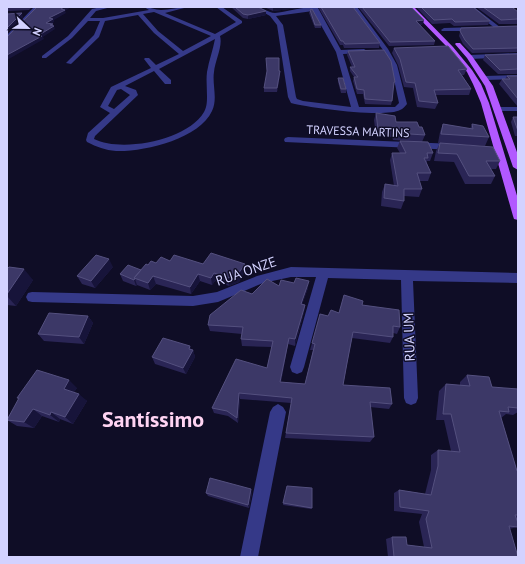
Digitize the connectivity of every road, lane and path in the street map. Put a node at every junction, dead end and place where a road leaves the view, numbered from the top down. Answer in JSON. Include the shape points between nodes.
{"nodes":[{"id":1,"x":37,"y":7,"type":"edge"},
{"id":2,"x":108,"y":7,"type":"edge"},
{"id":3,"x":147,"y":7,"type":"edge"},
{"id":4,"x":185,"y":7,"type":"edge"},
{"id":5,"x":219,"y":7,"type":"edge"},
{"id":6,"x":258,"y":7,"type":"edge"},
{"id":7,"x":354,"y":7,"type":"edge"},
{"id":8,"x":411,"y":7,"type":"edge"},
{"id":9,"x":418,"y":7,"type":"edge"},
{"id":10,"x":471,"y":7,"type":"edge"},
{"id":11,"x":305,"y":8,"type":"edge"},
{"id":12,"x":315,"y":8,"type":"edge"},
{"id":13,"x":157,"y":11,"type":"junction"},
{"id":14,"x":31,"y":13,"type":"junction"},
{"id":15,"x":19,"y":14,"type":"edge"},
{"id":16,"x":140,"y":14,"type":"junction"},
{"id":17,"x":272,"y":15,"type":"junction"},
{"id":18,"x":87,"y":19,"type":"junction"},
{"id":19,"x":103,"y":20,"type":"junction"},
{"id":20,"x":20,"y":25,"type":"junction"},
{"id":21,"x":7,"y":26,"type":"edge"},
{"id":22,"x":484,"y":29,"type":"edge"},
{"id":23,"x":491,"y":29,"type":"edge"},
{"id":24,"x":444,"y":30,"type":"junction"},
{"id":25,"x":217,"y":36,"type":"junction"},
{"id":26,"x":7,"y":39,"type":"edge"},
{"id":27,"x":390,"y":50,"type":"junction"},
{"id":28,"x":370,"y":51,"type":"edge"},
{"id":29,"x":378,"y":51,"type":"edge"},
{"id":30,"x":339,"y":52,"type":"junction"},
{"id":31,"x":183,"y":54,"type":"junction"},
{"id":32,"x":518,"y":55,"type":"edge"},
{"id":33,"x":44,"y":57,"type":"dead end"},
{"id":34,"x":470,"y":57,"type":"junction"},
{"id":35,"x":147,"y":59,"type":"dead end"},
{"id":36,"x":68,"y":62,"type":"dead end"},
{"id":37,"x":155,"y":69,"type":"junction"},
{"id":38,"x":518,"y":77,"type":"edge"},
{"id":39,"x":485,"y":78,"type":"junction"},
{"id":40,"x":168,"y":82,"type":"dead end"},
{"id":41,"x":118,"y":87,"type":"junction"},
{"id":42,"x":356,"y":109,"type":"junction"},
{"id":43,"x":497,"y":109,"type":"junction"},
{"id":44,"x":518,"y":109,"type":"edge"},
{"id":45,"x":115,"y":113,"type":"junction"},
{"id":46,"x":288,"y":140,"type":"dead end"},
{"id":47,"x":466,"y":148,"type":"edge"},
{"id":48,"x":487,"y":150,"type":"edge"},
{"id":49,"x":499,"y":151,"type":"junction"},
{"id":50,"x":517,"y":163,"type":"edge"},
{"id":51,"x":518,"y":216,"type":"edge"},
{"id":52,"x":324,"y":273,"type":"junction"},
{"id":53,"x":407,"y":276,"type":"junction"},
{"id":54,"x":518,"y":278,"type":"edge"},
{"id":55,"x":32,"y":297,"type":"dead end"},
{"id":56,"x":297,"y":367,"type":"dead end"},
{"id":57,"x":411,"y":398,"type":"dead end"},
{"id":58,"x":278,"y":412,"type":"dead end"},
{"id":59,"x":249,"y":557,"type":"edge"}],
"edges":[{"from":1,"to":14,"type":"street"},
{"from":2,"to":18,"type":"street","via":[[98,9]]},
{"from":3,"to":13,"type":"street"},
{"from":4,"to":13,"type":"street"},
{"from":5,"to":25,"type":"street","via":[[240,22]]},
{"from":6,"to":17,"type":"street"},
{"from":7,"to":27,"type":"street"},
{"from":8,"to":49,"type":"main road","via":[[470,71],[477,84]]},
{"from":9,"to":24,"type":"main road"},
{"from":10,"to":23,"type":"street","via":[[501,28]]},
{"from":11,"to":12,"type":"street"},
{"from":11,"to":17,"type":"street"},
{"from":12,"to":30,"type":"street"},
{"from":13,"to":16,"type":"street"},
{"from":13,"to":25,"type":"street"},
{"from":14,"to":15,"type":"street"},
{"from":14,"to":20,"type":"street"},
{"from":16,"to":19,"type":"street"},
{"from":16,"to":31,"type":"street","via":[[156,32]]},
{"from":17,"to":42,"type":"street","via":[[282,30],[294,101]]},
{"from":18,"to":19,"type":"street"},
{"from":18,"to":33,"type":"street","via":[[70,37]]},
{"from":19,"to":36,"type":"street","via":[[97,36]]},
{"from":20,"to":21,"type":"street"},
{"from":20,"to":26,"type":"street"},
{"from":22,"to":24,"type":"street"},
{"from":24,"to":34,"type":"main road"},
{"from":25,"to":31,"type":"street"},
{"from":25,"to":45,"type":"street","via":[[210,76],[210,106],[202,119],[191,128],[153,145],[118,147],[94,144],[90,140],[91,135]]},
{"from":27,"to":29,"type":"street"},
{"from":27,"to":42,"type":"street","via":[[403,104],[393,110]]},
{"from":28,"to":30,"type":"street"},
{"from":30,"to":42,"type":"street"},
{"from":31,"to":37,"type":"street"},
{"from":32,"to":34,"type":"street"},
{"from":34,"to":39,"type":"main road"},
{"from":35,"to":37,"type":"street"},
{"from":37,"to":40,"type":"street"},
{"from":37,"to":41,"type":"street"},
{"from":38,"to":39,"type":"street"},
{"from":39,"to":43,"type":"main road"},
{"from":41,"to":45,"type":"street","via":[[104,107]]},
{"from":41,"to":45,"type":"street","via":[[133,92],[134,95]]},
{"from":43,"to":44,"type":"street"},
{"from":43,"to":50,"type":"main road"},
{"from":46,"to":47,"type":"street","name":"TRAVESSA MARTINS"},
{"from":48,"to":49,"type":"street"},
{"from":49,"to":51,"type":"main road"},
{"from":52,"to":53,"type":"street","name":"RUA ONZE"},
{"from":52,"to":55,"type":"street","name":"RUA ONZE","via":[[280,274],[218,297],[193,301]]},
{"from":52,"to":56,"type":"street"},
{"from":53,"to":54,"type":"street","name":"RUA ONZE"},
{"from":53,"to":57,"type":"street","name":"RUA UM"},
{"from":58,"to":59,"type":"street"}]}
